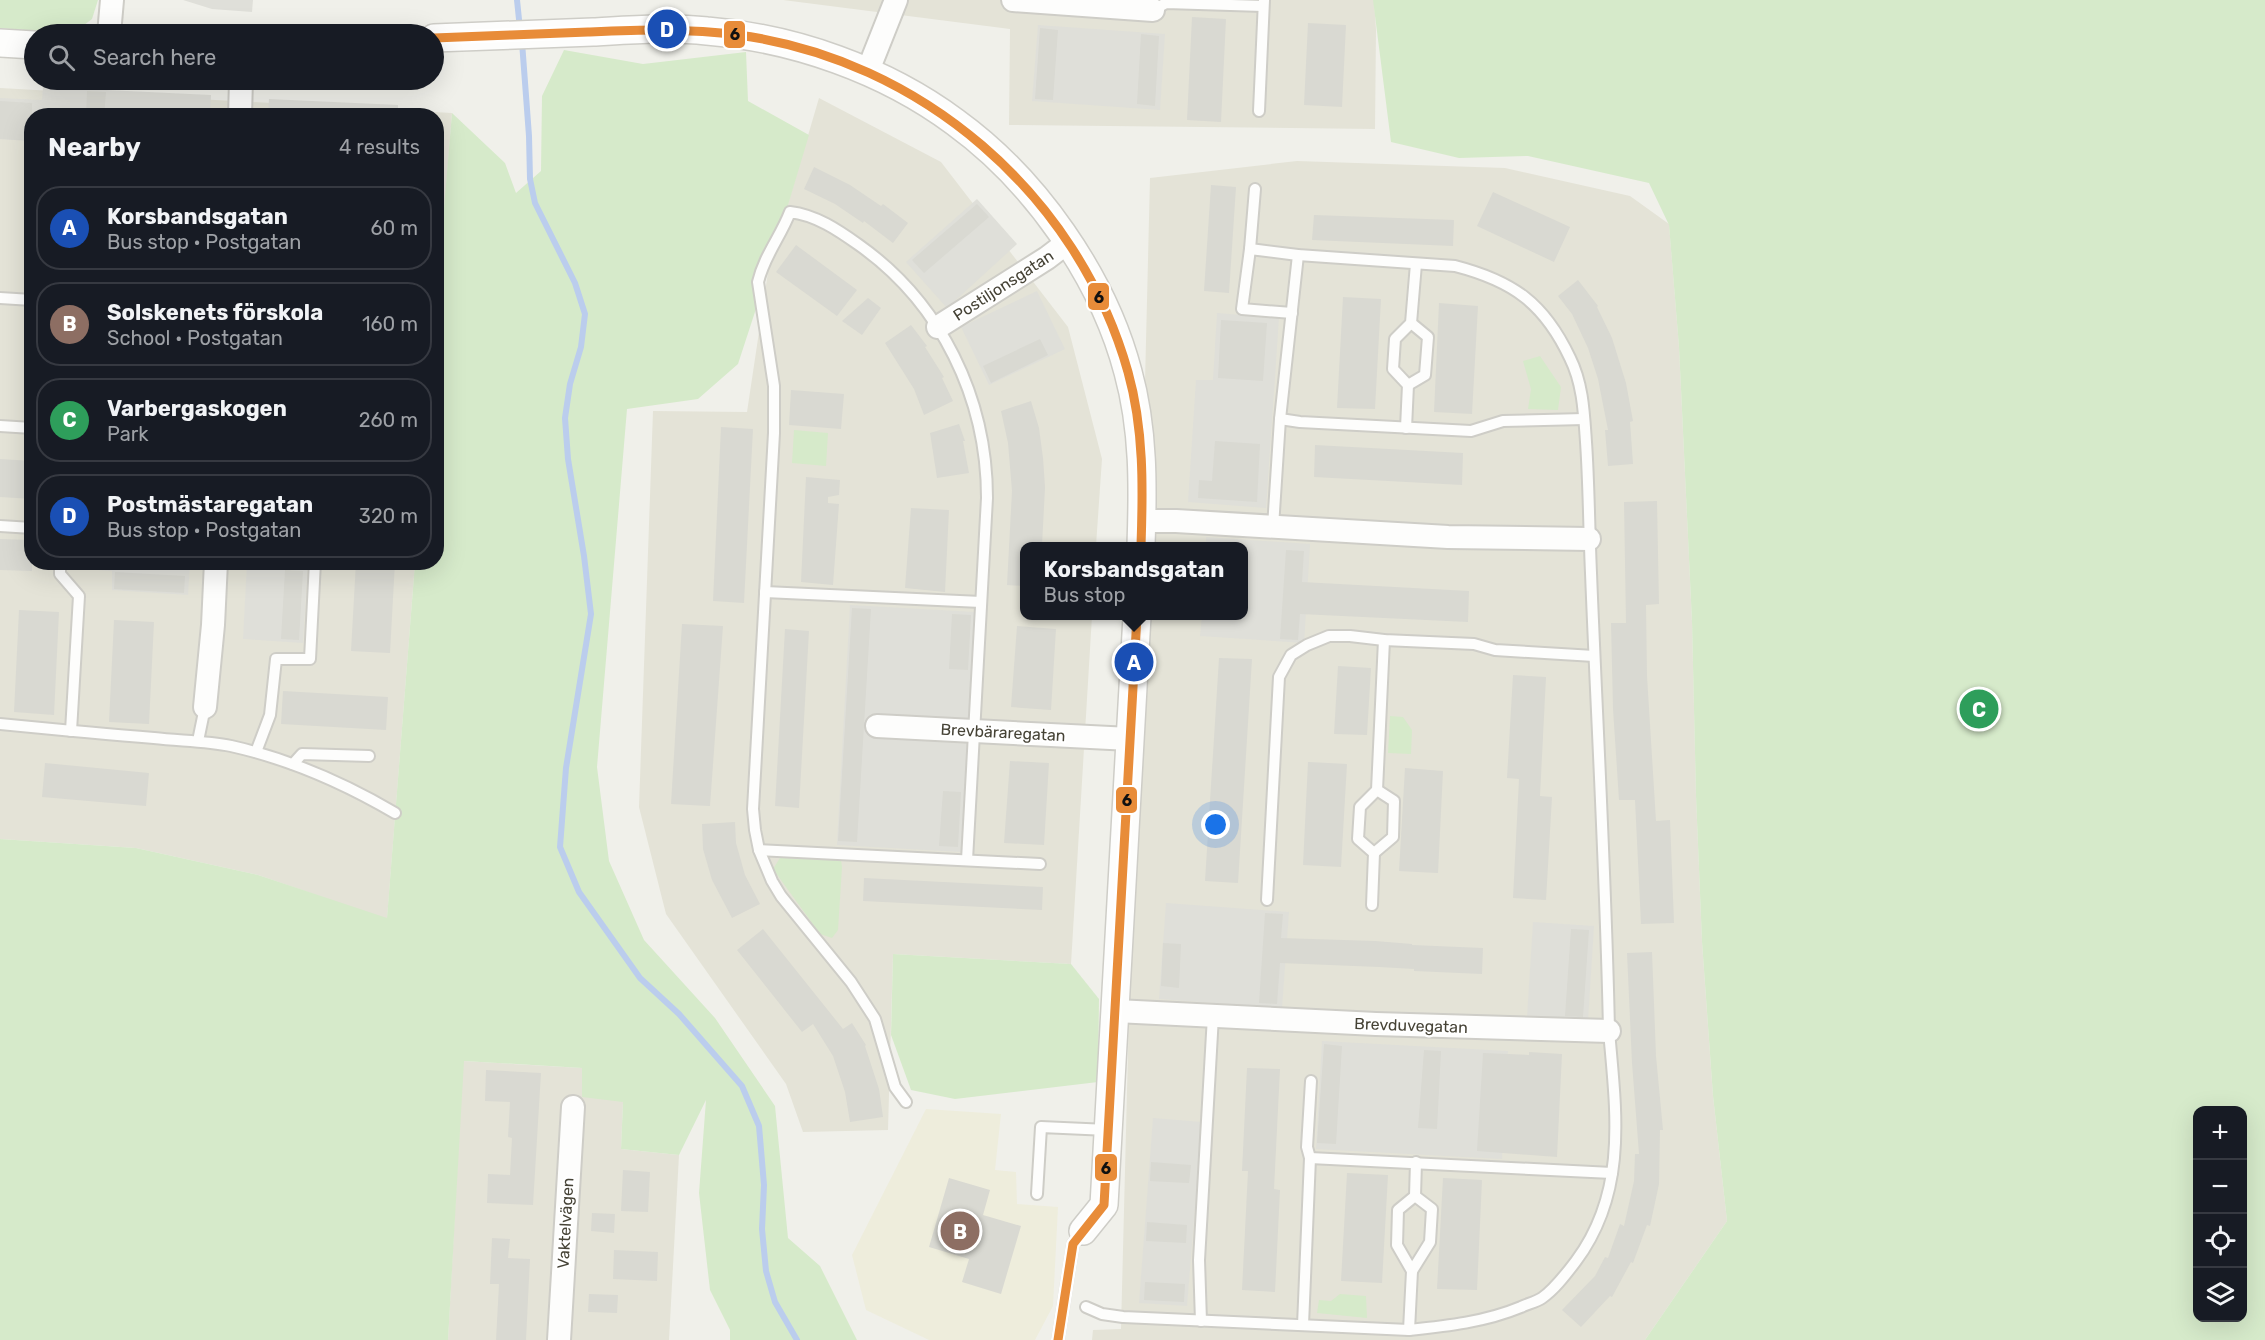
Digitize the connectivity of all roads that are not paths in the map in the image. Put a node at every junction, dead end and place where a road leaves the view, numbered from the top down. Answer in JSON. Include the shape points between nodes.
{"nodes":[{"id":1,"x":112,"y":0,"type":"edge"},
{"id":2,"x":896,"y":0,"type":"edge"},
{"id":3,"x":1021,"y":0,"type":"edge"},
{"id":4,"x":1263,"y":3,"type":"edge"},
{"id":5,"x":1139,"y":7,"type":"edge"},
{"id":6,"x":110,"y":24,"type":"edge"},
{"id":7,"x":444,"y":38,"type":"edge"},
{"id":8,"x":0,"y":43,"type":"edge"},
{"id":9,"x":24,"y":44,"type":"edge"},
{"id":10,"x":867,"y":73,"type":"junction"},
{"id":11,"x":241,"y":90,"type":"edge"},
{"id":12,"x":240,"y":108,"type":"edge"},
{"id":13,"x":1259,"y":111,"type":"dead end"},
{"id":14,"x":1254,"y":189,"type":"dead end"},
{"id":15,"x":1068,"y":242,"type":"junction"},
{"id":16,"x":1250,"y":249,"type":"junction"},
{"id":17,"x":1298,"y":255,"type":"junction"},
{"id":18,"x":1416,"y":264,"type":"junction"},
{"id":19,"x":0,"y":298,"type":"edge"},
{"id":20,"x":24,"y":300,"type":"edge"},
{"id":21,"x":1292,"y":313,"type":"junction"},
{"id":22,"x":1411,"y":323,"type":"junction"},
{"id":23,"x":938,"y":327,"type":"junction"},
{"id":24,"x":1408,"y":385,"type":"junction"},
{"id":25,"x":1280,"y":419,"type":"junction"},
{"id":26,"x":1584,"y":419,"type":"junction"},
{"id":27,"x":0,"y":426,"type":"edge"},
{"id":28,"x":24,"y":428,"type":"edge"},
{"id":29,"x":1406,"y":428,"type":"junction"},
{"id":30,"x":0,"y":526,"type":"edge"},
{"id":31,"x":1272,"y":527,"type":"junction"},
{"id":32,"x":24,"y":528,"type":"edge"},
{"id":33,"x":1141,"y":534,"type":"edge"},
{"id":34,"x":1589,"y":539,"type":"junction"},
{"id":35,"x":60,"y":570,"type":"edge"},
{"id":36,"x":216,"y":570,"type":"edge"},
{"id":37,"x":315,"y":570,"type":"edge"},
{"id":38,"x":765,"y":592,"type":"junction"},
{"id":39,"x":981,"y":602,"type":"junction"},
{"id":40,"x":1137,"y":620,"type":"edge"},
{"id":41,"x":1384,"y":639,"type":"junction"},
{"id":42,"x":1594,"y":656,"type":"junction"},
{"id":43,"x":205,"y":707,"type":"joint"},
{"id":44,"x":0,"y":724,"type":"edge"},
{"id":45,"x":877,"y":726,"type":"dead end"},
{"id":46,"x":974,"y":730,"type":"junction"},
{"id":47,"x":71,"y":731,"type":"junction"},
{"id":48,"x":1130,"y":739,"type":"junction"},
{"id":49,"x":198,"y":741,"type":"junction"},
{"id":50,"x":256,"y":752,"type":"junction"},
{"id":51,"x":369,"y":756,"type":"dead end"},
{"id":52,"x":292,"y":764,"type":"junction"},
{"id":53,"x":1377,"y":790,"type":"junction"},
{"id":54,"x":395,"y":813,"type":"dead end"},
{"id":55,"x":759,"y":850,"type":"junction"},
{"id":56,"x":1374,"y":853,"type":"junction"},
{"id":57,"x":967,"y":860,"type":"junction"},
{"id":58,"x":1040,"y":864,"type":"dead end"},
{"id":59,"x":1267,"y":900,"type":"dead end"},
{"id":60,"x":1372,"y":905,"type":"dead end"},
{"id":61,"x":1116,"y":1011,"type":"junction"},
{"id":62,"x":1213,"y":1016,"type":"junction"},
{"id":63,"x":1609,"y":1031,"type":"junction"},
{"id":64,"x":1311,"y":1081,"type":"dead end"},
{"id":65,"x":906,"y":1102,"type":"dead end"},
{"id":66,"x":573,"y":1107,"type":"dead end"},
{"id":67,"x":1108,"y":1130,"type":"junction"},
{"id":68,"x":1310,"y":1158,"type":"junction"},
{"id":69,"x":1416,"y":1162,"type":"junction"},
{"id":70,"x":1612,"y":1173,"type":"junction"},
{"id":71,"x":1037,"y":1194,"type":"dead end"},
{"id":72,"x":1415,"y":1196,"type":"junction"},
{"id":73,"x":1083,"y":1231,"type":"joint"},
{"id":74,"x":1412,"y":1271,"type":"junction"},
{"id":75,"x":1086,"y":1307,"type":"dead end"},
{"id":76,"x":1201,"y":1320,"type":"junction"},
{"id":77,"x":1303,"y":1325,"type":"junction"},
{"id":78,"x":1409,"y":1330,"type":"junction"},
{"id":79,"x":559,"y":1340,"type":"edge"},
{"id":80,"x":1058,"y":1340,"type":"edge"}],
"edges":[{"from":1,"to":6,"type":"street"},
{"from":2,"to":10,"type":"street"},
{"from":3,"to":5,"type":"street"},
{"from":4,"to":5,"type":"lane","via":[[1166,3]]},
{"from":4,"to":13,"type":"lane"},
{"from":7,"to":10,"type":"street","via":[[658,29],[708,31],[798,47]]},
{"from":8,"to":9,"type":"street"},
{"from":10,"to":15,"type":"street","via":[[920,99],[956,123],[1026,188]]},
{"from":11,"to":12,"type":"street"},
{"from":14,"to":16,"type":"lane"},
{"from":15,"to":23,"type":"street","name":"Postiljonsgatan"},
{"from":15,"to":33,"type":"street","via":[[1103,306],[1128,371],[1140,445]]},
{"from":16,"to":17,"type":"lane"},
{"from":16,"to":21,"type":"lane","via":[[1242,309]]},
{"from":17,"to":18,"type":"lane"},
{"from":17,"to":21,"type":"lane"},
{"from":18,"to":22,"type":"lane"},
{"from":18,"to":26,"type":"lane","via":[[1455,266],[1478,272],[1529,299],[1544,315],[1571,360],[1581,389]]},
{"from":19,"to":20,"type":"lane"},
{"from":21,"to":25,"type":"lane"},
{"from":22,"to":24,"type":"lane","via":[[1395,339],[1393,369]]},
{"from":22,"to":24,"type":"lane","via":[[1428,337],[1425,375]]},
{"from":23,"to":38,"type":"lane","via":[[906,286],[868,251],[827,224],[807,214],[790,212],[758,282],[774,386]]},
{"from":23,"to":39,"type":"lane","via":[[964,375],[984,452],[987,498]]},
{"from":24,"to":29,"type":"lane"},
{"from":25,"to":29,"type":"lane"},
{"from":25,"to":31,"type":"lane"},
{"from":26,"to":29,"type":"lane","via":[[1503,421],[1471,431]]},
{"from":26,"to":34,"type":"lane"},
{"from":27,"to":28,"type":"lane"},
{"from":30,"to":32,"type":"lane"},
{"from":31,"to":33,"type":"street","via":[[1176,521]]},
{"from":31,"to":34,"type":"street","via":[[1448,537]]},
{"from":34,"to":42,"type":"lane"},
{"from":35,"to":47,"type":"lane","via":[[79,596]]},
{"from":36,"to":43,"type":"street"},
{"from":37,"to":50,"type":"lane","via":[[310,659],[276,659],[270,715]]},
{"from":38,"to":39,"type":"lane"},
{"from":38,"to":55,"type":"lane","via":[[753,809]]},
{"from":39,"to":46,"type":"lane"},
{"from":40,"to":48,"type":"street"},
{"from":41,"to":42,"type":"lane"},
{"from":41,"to":53,"type":"lane"},
{"from":41,"to":59,"type":"lane","via":[[1329,636],[1291,655],[1279,677]]},
{"from":42,"to":63,"type":"lane"},
{"from":43,"to":49,"type":"lane"},
{"from":44,"to":47,"type":"lane"},
{"from":45,"to":46,"type":"street","name":"Brevbäraregatan"},
{"from":46,"to":48,"type":"street","name":"Brevbäraregatan"},
{"from":46,"to":57,"type":"lane"},
{"from":47,"to":49,"type":"lane"},
{"from":48,"to":61,"type":"street"},
{"from":49,"to":50,"type":"lane"},
{"from":50,"to":52,"type":"lane"},
{"from":51,"to":52,"type":"lane","via":[[302,754]]},
{"from":52,"to":54,"type":"lane","via":[[331,778]]},
{"from":53,"to":56,"type":"lane","via":[[1360,807],[1358,839]]},
{"from":53,"to":56,"type":"lane","via":[[1394,801],[1393,837]]},
{"from":55,"to":57,"type":"lane"},
{"from":55,"to":65,"type":"lane","via":[[781,896],[851,982],[875,1019],[895,1087]]},
{"from":56,"to":60,"type":"lane"},
{"from":57,"to":58,"type":"lane"},
{"from":61,"to":62,"type":"street","name":"Brevduvegatan"},
{"from":61,"to":67,"type":"street"},
{"from":62,"to":63,"type":"street","name":"Brevduvegatan"},
{"from":62,"to":76,"type":"lane","via":[[1199,1260]]},
{"from":63,"to":70,"type":"lane","via":[[1616,1107]]},
{"from":64,"to":68,"type":"lane","via":[[1307,1147]]},
{"from":66,"to":79,"type":"street","name":"Vaktelvägen"},
{"from":67,"to":71,"type":"lane","via":[[1041,1127]]},
{"from":67,"to":73,"type":"street","via":[[1104,1205]]},
{"from":68,"to":69,"type":"lane"},
{"from":68,"to":77,"type":"lane"},
{"from":69,"to":70,"type":"lane"},
{"from":69,"to":72,"type":"lane"},
{"from":70,"to":78,"type":"lane","via":[[1606,1208],[1589,1243],[1565,1276],[1541,1298],[1503,1314]]},
{"from":72,"to":74,"type":"lane","via":[[1398,1210],[1396,1245]]},
{"from":72,"to":74,"type":"lane","via":[[1432,1209],[1430,1242]]},
{"from":73,"to":80,"type":"lane","via":[[1073,1244]]},
{"from":74,"to":78,"type":"lane"},
{"from":75,"to":76,"type":"lane","via":[[1123,1317]]},
{"from":76,"to":77,"type":"lane"},
{"from":77,"to":78,"type":"lane"}]}
